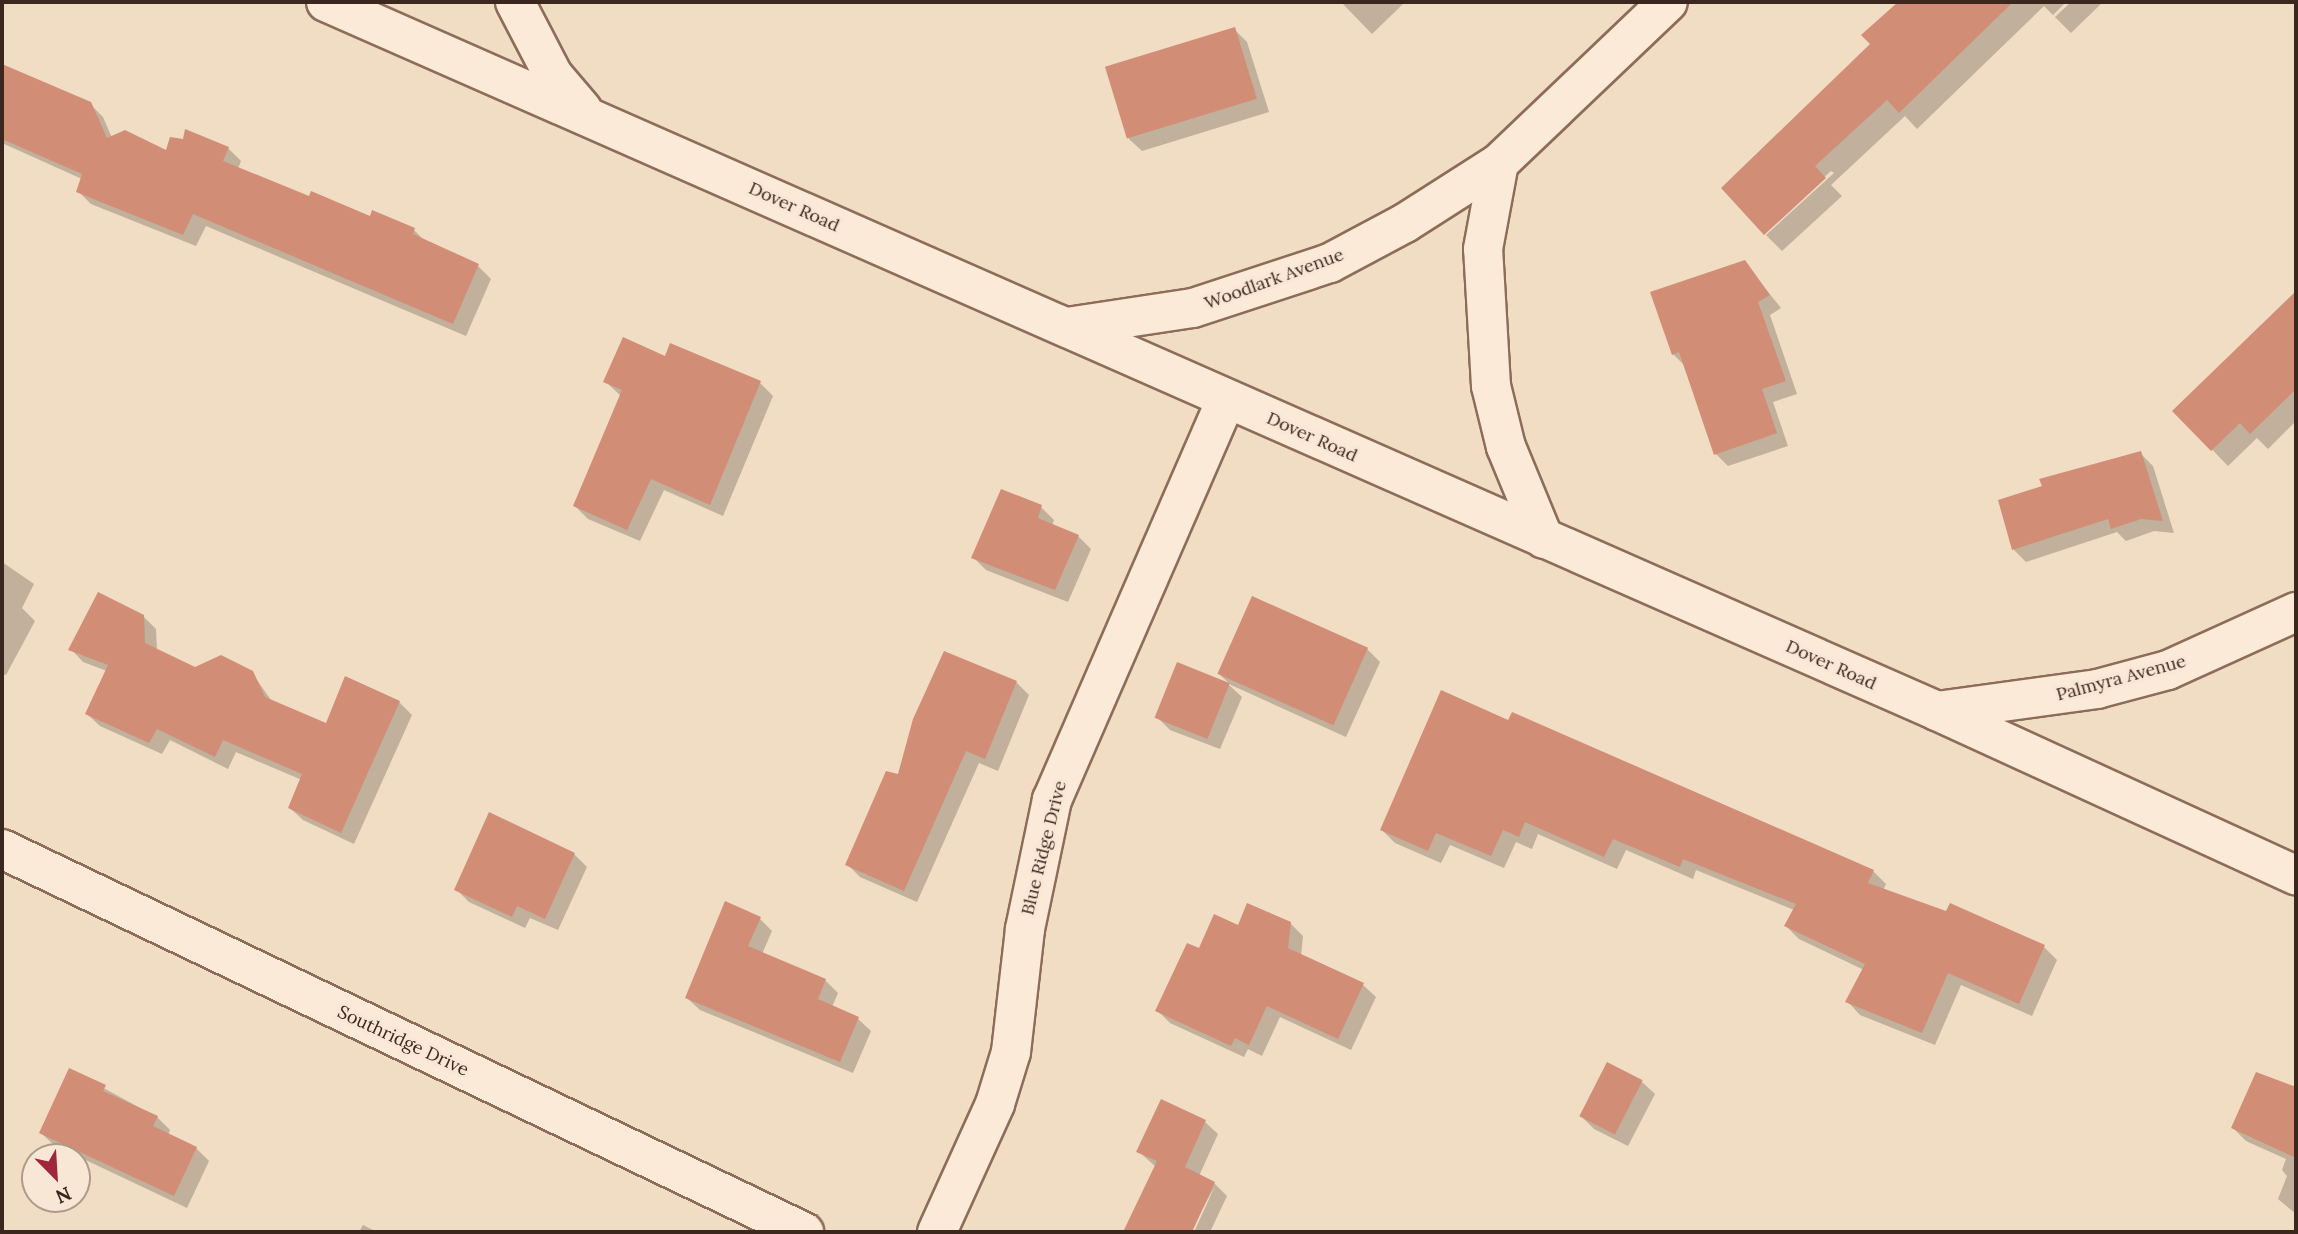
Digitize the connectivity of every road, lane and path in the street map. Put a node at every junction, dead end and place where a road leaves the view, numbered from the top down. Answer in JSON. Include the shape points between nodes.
{"nodes":[{"id":1,"x":326,"y":2,"type":"edge"},
{"id":2,"x":515,"y":2,"type":"edge"},
{"id":3,"x":1668,"y":2,"type":"edge"},
{"id":4,"x":589,"y":117,"type":"junction"},
{"id":5,"x":1499,"y":163,"type":"junction"},
{"id":6,"x":1068,"y":327,"type":"junction"},
{"id":7,"x":1226,"y":399,"type":"junction"},
{"id":8,"x":1544,"y":539,"type":"junction"},
{"id":9,"x":2296,"y":612,"type":"edge"},
{"id":10,"x":1937,"y":711,"type":"junction"},
{"id":11,"x":2,"y":849,"type":"edge"},
{"id":12,"x":2296,"y":876,"type":"edge"},
{"id":13,"x":804,"y":1232,"type":"edge"},
{"id":14,"x":937,"y":1232,"type":"edge"}],
"edges":[{"from":1,"to":4,"type":"street","name":"Dover Road"},
{"from":2,"to":4,"type":"street","via":[[553,75]]},
{"from":3,"to":5,"type":"street","name":"Woodlark Avenue"},
{"from":4,"to":6,"type":"street","name":"Dover Road"},
{"from":5,"to":6,"type":"street","name":"Woodlark Avenue","via":[[1405,223],[1330,263],[1194,308]]},
{"from":5,"to":8,"type":"street","via":[[1483,249],[1490,386],[1506,447]]},
{"from":6,"to":7,"type":"street","name":"Dover Road"},
{"from":7,"to":8,"type":"street","name":"Dover Road"},
{"from":7,"to":14,"type":"street","name":"Blue Ridge Drive","via":[[1052,800],[1025,929],[1011,1052],[995,1104]]},
{"from":8,"to":10,"type":"street","name":"Dover Road"},
{"from":9,"to":10,"type":"street","name":"Palmyra Avenue","via":[[2168,670],[2061,695]]},
{"from":10,"to":12,"type":"street","name":"Dover Road"},
{"from":11,"to":13,"type":"street","name":"Southridge Drive"}]}
